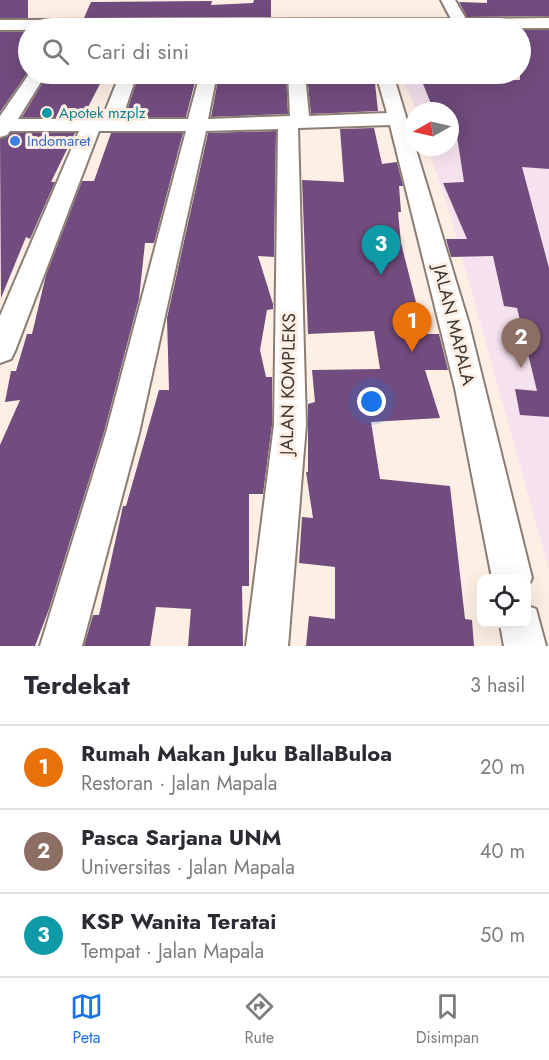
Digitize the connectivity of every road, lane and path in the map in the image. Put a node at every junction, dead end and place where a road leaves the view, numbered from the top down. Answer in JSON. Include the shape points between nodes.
{"nodes":[{"id":1,"x":448,"y":0,"type":"edge"},
{"id":2,"x":79,"y":7,"type":"dead end"},
{"id":3,"x":366,"y":8,"type":"dead end"},
{"id":4,"x":523,"y":8,"type":"dead end"},
{"id":5,"x":72,"y":18,"type":"edge"},
{"id":6,"x":369,"y":18,"type":"edge"},
{"id":7,"x":458,"y":18,"type":"edge"},
{"id":8,"x":542,"y":24,"type":"edge"},
{"id":9,"x":0,"y":25,"type":"edge"},
{"id":10,"x":18,"y":25,"type":"edge"},
{"id":11,"x":30,"y":84,"type":"edge"},
{"id":12,"x":123,"y":84,"type":"edge"},
{"id":13,"x":206,"y":84,"type":"edge"},
{"id":14,"x":296,"y":84,"type":"edge"},
{"id":15,"x":388,"y":84,"type":"edge"},
{"id":16,"x":399,"y":119,"type":"junction"},
{"id":17,"x":294,"y":121,"type":"junction"},
{"id":18,"x":100,"y":125,"type":"junction"},
{"id":19,"x":197,"y":125,"type":"junction"},
{"id":20,"x":1,"y":127,"type":"edge"},
{"id":21,"x":0,"y":351,"type":"edge"},
{"id":22,"x":511,"y":574,"type":"edge"},
{"id":23,"x":522,"y":628,"type":"edge"},
{"id":24,"x":61,"y":646,"type":"edge"},
{"id":25,"x":267,"y":646,"type":"edge"},
{"id":26,"x":525,"y":646,"type":"edge"}],
"edges":[{"from":1,"to":7,"type":"street"},
{"from":2,"to":5,"type":"street"},
{"from":3,"to":6,"type":"street"},
{"from":4,"to":8,"type":"street"},
{"from":9,"to":10,"type":"street"},
{"from":11,"to":20,"type":"street"},
{"from":12,"to":18,"type":"street"},
{"from":13,"to":19,"type":"street"},
{"from":14,"to":17,"type":"street","name":"JALAN KOMPLEKS"},
{"from":15,"to":16,"type":"street","name":"JALAN MAPALA"},
{"from":16,"to":17,"type":"street"},
{"from":16,"to":22,"type":"street","name":"JALAN MAPALA","via":[[450,302]]},
{"from":17,"to":19,"type":"street"},
{"from":17,"to":25,"type":"street","name":"JALAN KOMPLEKS","via":[[290,425]]},
{"from":18,"to":19,"type":"street"},
{"from":18,"to":20,"type":"street"},
{"from":18,"to":21,"type":"street"},
{"from":19,"to":24,"type":"street","via":[[101,515]]},
{"from":23,"to":26,"type":"street"}]}
